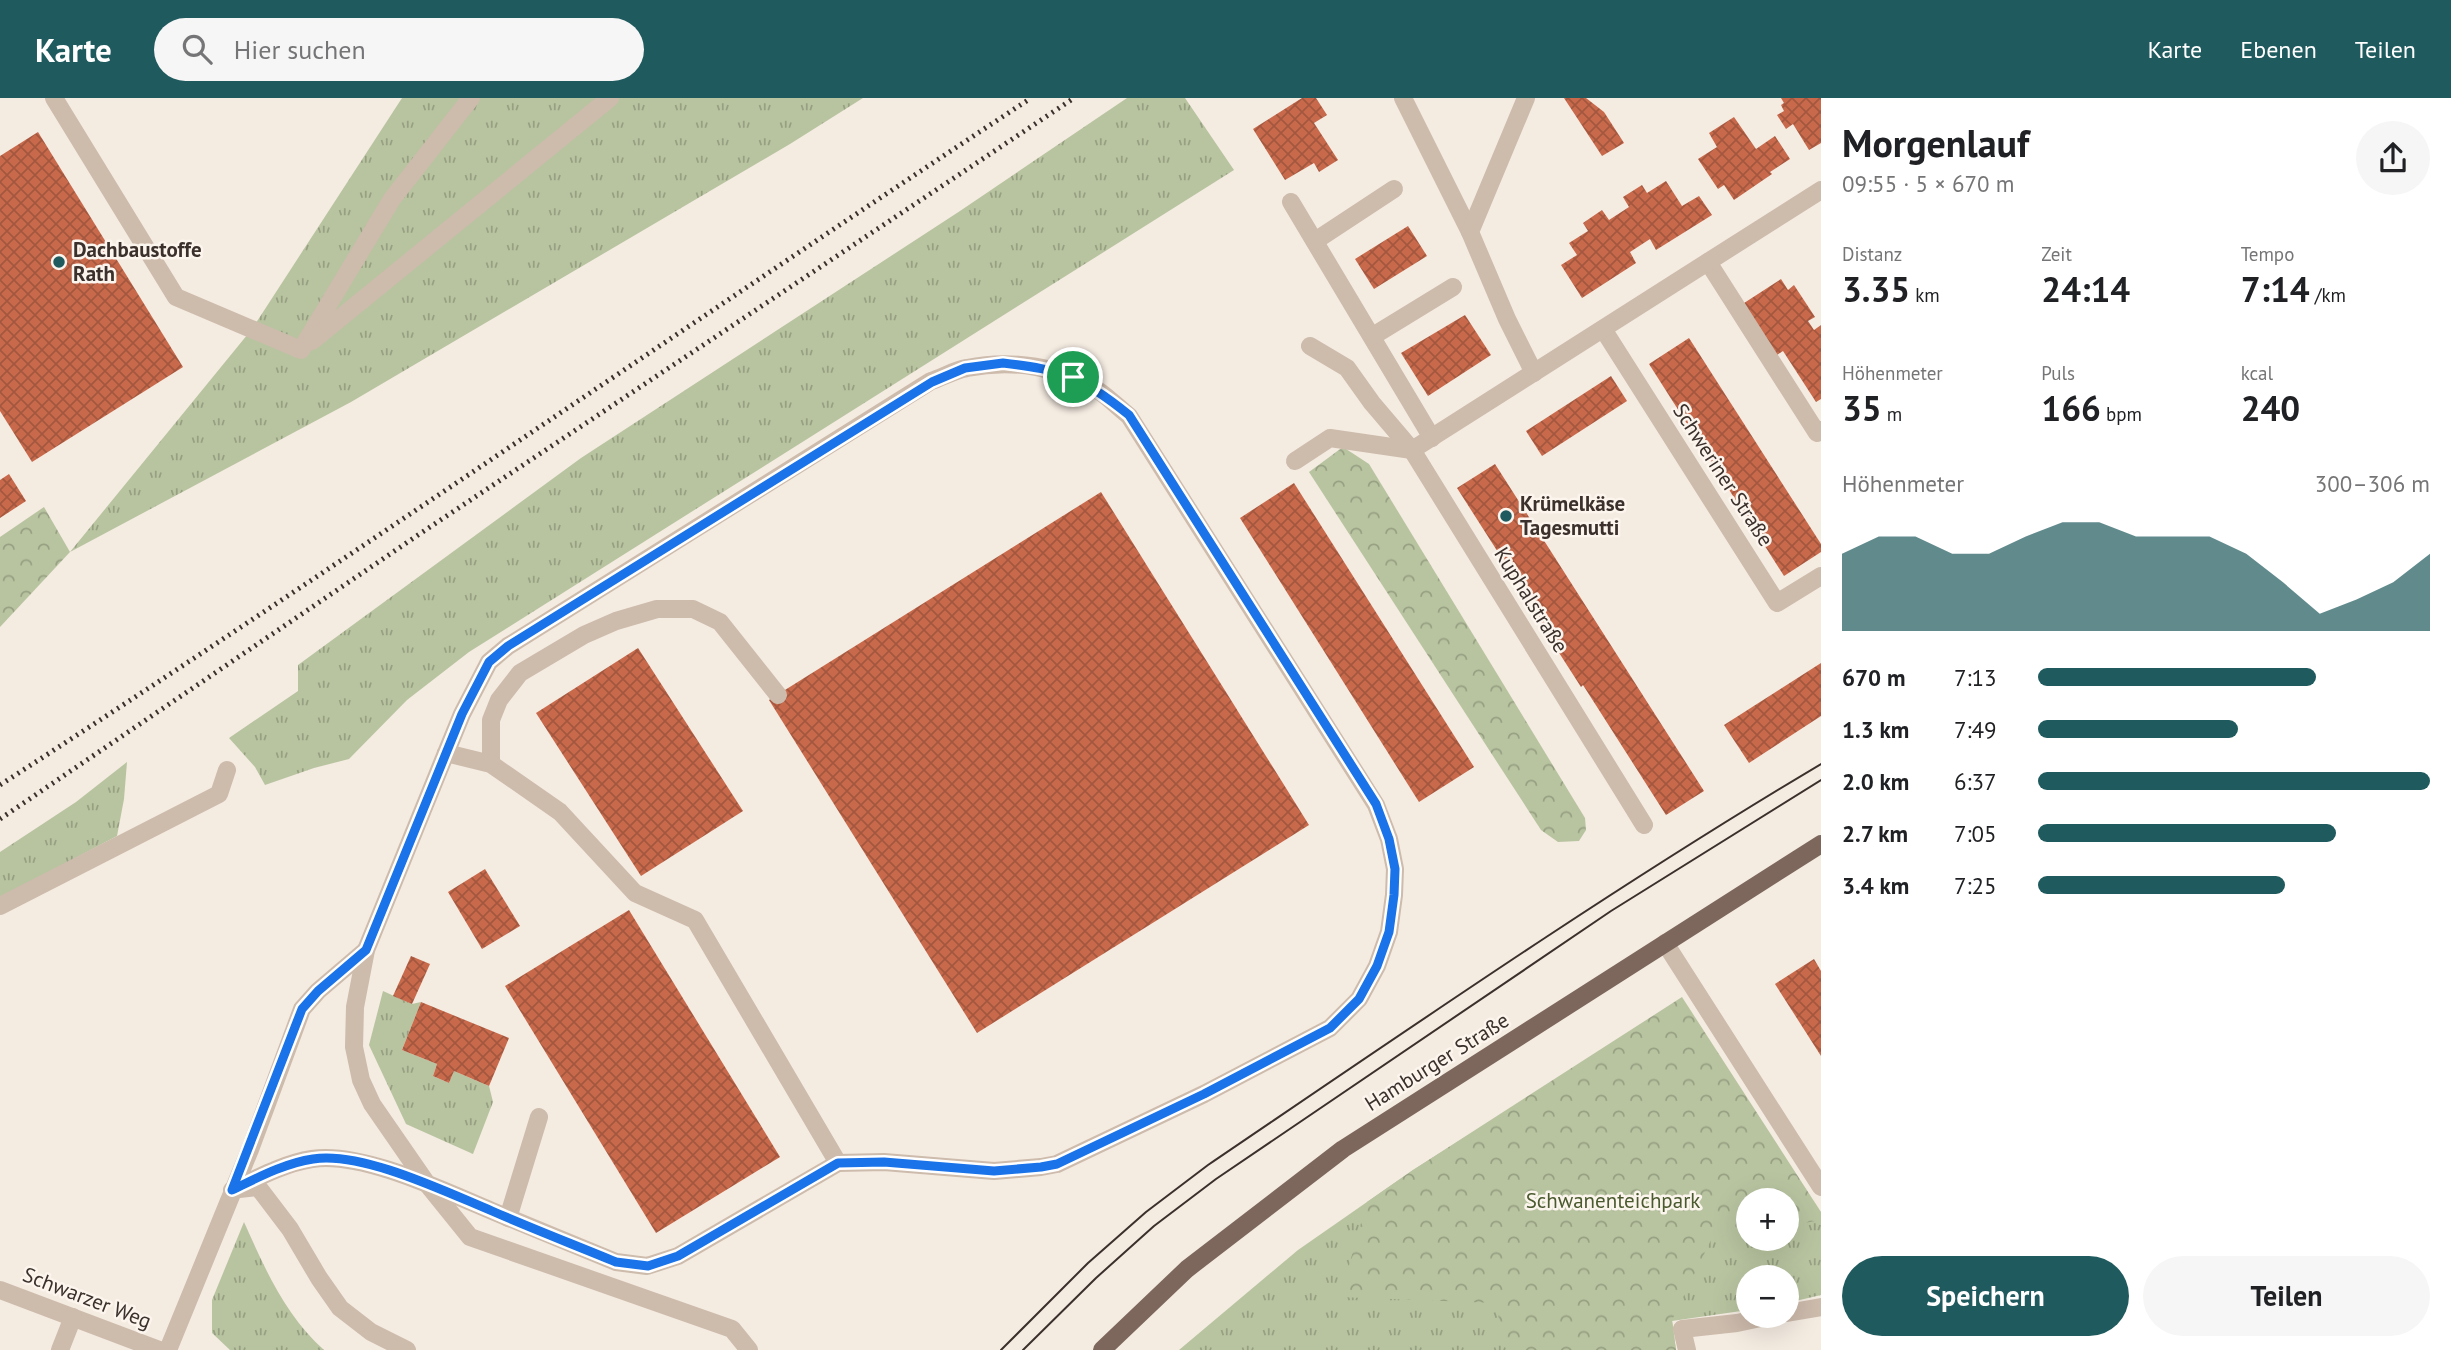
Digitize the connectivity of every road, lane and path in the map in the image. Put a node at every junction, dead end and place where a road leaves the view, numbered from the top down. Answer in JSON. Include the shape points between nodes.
{"nodes":[{"id":1,"x":54,"y":98,"type":"edge"},
{"id":2,"x":471,"y":98,"type":"edge"},
{"id":3,"x":610,"y":98,"type":"edge"},
{"id":4,"x":1403,"y":98,"type":"edge"},
{"id":5,"x":1526,"y":98,"type":"edge"},
{"id":6,"x":1394,"y":189,"type":"dead end"},
{"id":7,"x":1821,"y":190,"type":"edge"},
{"id":8,"x":1291,"y":202,"type":"dead end"},
{"id":9,"x":1470,"y":232,"type":"junction"},
{"id":10,"x":1315,"y":241,"type":"junction"},
{"id":11,"x":1708,"y":262,"type":"junction"},
{"id":12,"x":1452,"y":288,"type":"dead end"},
{"id":13,"x":1602,"y":329,"type":"junction"},
{"id":14,"x":1373,"y":337,"type":"junction"},
{"id":15,"x":1310,"y":346,"type":"dead end"},
{"id":16,"x":301,"y":350,"type":"junction"},
{"id":17,"x":1534,"y":373,"type":"junction"},
{"id":18,"x":1821,"y":430,"type":"edge"},
{"id":19,"x":1432,"y":438,"type":"junction"},
{"id":20,"x":1412,"y":450,"type":"junction"},
{"id":21,"x":1295,"y":461,"type":"dead end"},
{"id":22,"x":1821,"y":576,"type":"edge"},
{"id":23,"x":778,"y":695,"type":"dead end"},
{"id":24,"x":446,"y":753,"type":"junction"},
{"id":25,"x":491,"y":764,"type":"junction"},
{"id":26,"x":227,"y":770,"type":"dead end"},
{"id":27,"x":1644,"y":825,"type":"dead end"},
{"id":28,"x":1821,"y":844,"type":"edge"},
{"id":29,"x":0,"y":906,"type":"edge"},
{"id":30,"x":1665,"y":943,"type":"junction"},
{"id":31,"x":366,"y":950,"type":"junction"},
{"id":32,"x":539,"y":1117,"type":"dead end"},
{"id":33,"x":838,"y":1163,"type":"junction"},
{"id":34,"x":428,"y":1185,"type":"junction"},
{"id":35,"x":1821,"y":1187,"type":"edge"},
{"id":36,"x":232,"y":1190,"type":"junction"},
{"id":37,"x":508,"y":1218,"type":"junction"},
{"id":38,"x":1,"y":1290,"type":"edge"},
{"id":39,"x":1821,"y":1307,"type":"edge"},
{"id":40,"x":1799,"y":1311,"type":"edge"},
{"id":41,"x":73,"y":1317,"type":"junction"},
{"id":42,"x":1736,"y":1323,"type":"edge"},
{"id":43,"x":60,"y":1350,"type":"edge"},
{"id":44,"x":159,"y":1350,"type":"edge"},
{"id":45,"x":168,"y":1350,"type":"edge"},
{"id":46,"x":407,"y":1350,"type":"edge"},
{"id":47,"x":749,"y":1350,"type":"edge"},
{"id":48,"x":1102,"y":1350,"type":"edge"},
{"id":49,"x":1687,"y":1350,"type":"edge"}],
"edges":[{"from":1,"to":16,"type":"street","via":[[176,297]]},
{"from":2,"to":16,"type":"street","via":[[392,199]]},
{"from":3,"to":16,"type":"street"},
{"from":4,"to":9,"type":"street"},
{"from":5,"to":9,"type":"street"},
{"from":6,"to":10,"type":"street"},
{"from":7,"to":11,"type":"street"},
{"from":8,"to":10,"type":"street"},
{"from":9,"to":17,"type":"street"},
{"from":10,"to":14,"type":"street"},
{"from":11,"to":13,"type":"street"},
{"from":11,"to":18,"type":"street","via":[[1817,432]]},
{"from":12,"to":14,"type":"street"},
{"from":13,"to":17,"type":"street"},
{"from":13,"to":22,"type":"street","name":"Schweriner Straße","via":[[1777,603]]},
{"from":14,"to":19,"type":"street"},
{"from":15,"to":20,"type":"street","name":"Kuphalstraße","via":[[1347,368]]},
{"from":17,"to":19,"type":"street"},
{"from":19,"to":20,"type":"street"},
{"from":20,"to":21,"type":"street","via":[[1330,439]]},
{"from":20,"to":27,"type":"street","name":"Kuphalstraße"},
{"from":23,"to":25,"type":"street","via":[[720,622],[693,609],[657,609],[584,635],[520,673],[499,700],[491,720]]},
{"from":24,"to":25,"type":"street"},
{"from":24,"to":31,"type":"street"},
{"from":24,"to":33,"type":"street","via":[[489,662],[508,646],[932,382],[965,368],[1003,363],[1049,369],[1100,392],[1129,415],[1376,804],[1395,869],[1389,932],[1377,966],[1359,999],[1330,1028],[1057,1164],[994,1171]]},
{"from":25,"to":33,"type":"street","via":[[560,811],[635,892],[695,920]]},
{"from":26,"to":29,"type":"street","via":[[219,793]]},
{"from":28,"to":30,"type":"main road","name":"Hamburger Straße"},
{"from":30,"to":35,"type":"street"},
{"from":30,"to":48,"type":"main road","name":"Hamburger Straße","via":[[1343,1149],[1187,1269]]},
{"from":31,"to":34,"type":"street","via":[[355,1007],[354,1047],[361,1080],[372,1104]]},
{"from":31,"to":36,"type":"street","via":[[302,1009]]},
{"from":32,"to":37,"type":"street"},
{"from":33,"to":37,"type":"street","via":[[678,1256],[648,1266],[616,1262]]},
{"from":34,"to":36,"type":"street","via":[[368,1165],[313,1159]]},
{"from":34,"to":37,"type":"street"},
{"from":34,"to":47,"type":"street","via":[[470,1237],[732,1329]]},
{"from":36,"to":45,"type":"street"},
{"from":36,"to":46,"type":"street","via":[[258,1187],[340,1308],[371,1332]]},
{"from":38,"to":41,"type":"street","name":"Schwarzer Weg"},
{"from":39,"to":40,"type":"street"},
{"from":41,"to":43,"type":"street"},
{"from":41,"to":44,"type":"street","name":"Schwarzer Weg"},
{"from":42,"to":49,"type":"street","via":[[1682,1329]]}]}
